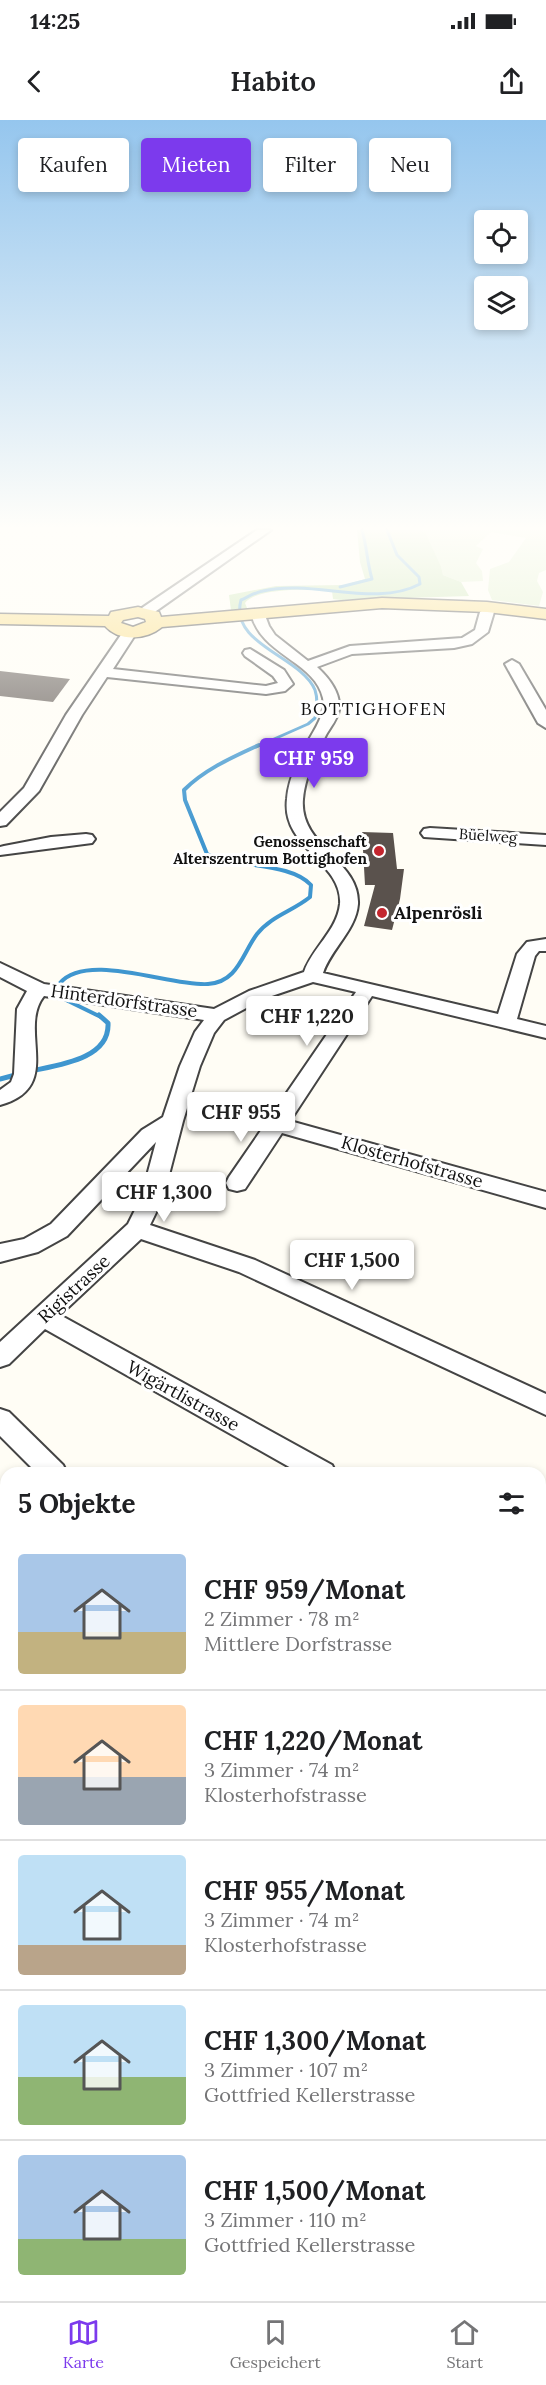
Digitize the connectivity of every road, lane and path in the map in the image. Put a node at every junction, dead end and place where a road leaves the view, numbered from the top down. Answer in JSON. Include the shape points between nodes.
{"nodes":[{"id":1,"x":130,"y":632,"type":"edge"},
{"id":2,"x":267,"y":632,"type":"edge"},
{"id":3,"x":481,"y":632,"type":"edge"},
{"id":4,"x":250,"y":653,"type":"dead end"},
{"id":5,"x":512,"y":664,"type":"dead end"},
{"id":6,"x":307,"y":666,"type":"junction"},
{"id":7,"x":102,"y":672,"type":"junction"},
{"id":8,"x":546,"y":723,"type":"edge"},
{"id":9,"x":0,"y":821,"type":"edge"},
{"id":10,"x":429,"y":833,"type":"dead end"},
{"id":11,"x":86,"y":839,"type":"dead end"},
{"id":12,"x":546,"y":840,"type":"edge"},
{"id":13,"x":1,"y":854,"type":"edge"},
{"id":14,"x":546,"y":945,"type":"edge"},
{"id":15,"x":0,"y":969,"type":"edge"},
{"id":16,"x":312,"y":976,"type":"junction"},
{"id":17,"x":45,"y":990,"type":"junction"},
{"id":18,"x":367,"y":990,"type":"junction"},
{"id":19,"x":217,"y":1016,"type":"junction"},
{"id":20,"x":506,"y":1022,"type":"junction"},
{"id":21,"x":546,"y":1032,"type":"edge"},
{"id":22,"x":0,"y":1098,"type":"edge"},
{"id":23,"x":172,"y":1121,"type":"junction"},
{"id":24,"x":278,"y":1125,"type":"junction"},
{"id":25,"x":237,"y":1183,"type":"dead end"},
{"id":26,"x":546,"y":1200,"type":"edge"},
{"id":27,"x":137,"y":1229,"type":"junction"},
{"id":28,"x":0,"y":1253,"type":"edge"},
{"id":29,"x":44,"y":1317,"type":"junction"},
{"id":30,"x":0,"y":1357,"type":"edge"},
{"id":31,"x":546,"y":1405,"type":"edge"},
{"id":32,"x":0,"y":1419,"type":"edge"},
{"id":33,"x":48,"y":1467,"type":"edge"},
{"id":34,"x":312,"y":1467,"type":"edge"}],
"edges":[{"from":1,"to":7,"type":"street"},
{"from":2,"to":6,"type":"street"},
{"from":3,"to":6,"type":"street","via":[[454,644],[350,650]]},
{"from":4,"to":7,"type":"street","via":[[279,673],[286,684],[266,690]]},
{"from":5,"to":8,"type":"street"},
{"from":6,"to":16,"type":"street","via":[[327,689],[332,705],[306,757],[294,815],[341,877],[349,902],[343,921],[315,963]]},
{"from":7,"to":9,"type":"street","via":[[31,791]]},
{"from":10,"to":12,"type":"street","name":"Büelweg"},
{"from":11,"to":13,"type":"street","via":[[51,842]]},
{"from":14,"to":20,"type":"street","via":[[534,946],[526,954]]},
{"from":15,"to":17,"type":"street","name":"Hinterdorfstrasse"},
{"from":16,"to":18,"type":"street"},
{"from":16,"to":19,"type":"street","via":[[256,995]]},
{"from":17,"to":19,"type":"street","name":"Hinterdorfstrasse"},
{"from":17,"to":22,"type":"street","via":[[30,1000],[27,1008],[24,1072],[15,1093]]},
{"from":18,"to":20,"type":"street"},
{"from":18,"to":24,"type":"street"},
{"from":19,"to":23,"type":"street","name":"Rigistrasse","via":[[190,1066]]},
{"from":20,"to":21,"type":"street"},
{"from":23,"to":27,"type":"street","name":"Rigistrasse","via":[[152,1198]]},
{"from":23,"to":28,"type":"street","via":[[150,1135],[59,1230],[30,1246]]},
{"from":24,"to":25,"type":"street"},
{"from":24,"to":26,"type":"street","name":"Klosterhofstrasse"},
{"from":27,"to":29,"type":"street","name":"Rigistrasse"},
{"from":27,"to":31,"type":"street","via":[[247,1266]]},
{"from":29,"to":30,"type":"street","name":"Rigistrasse"},
{"from":29,"to":34,"type":"street","name":"Wigärtlistrasse"},
{"from":32,"to":33,"type":"street"}]}
